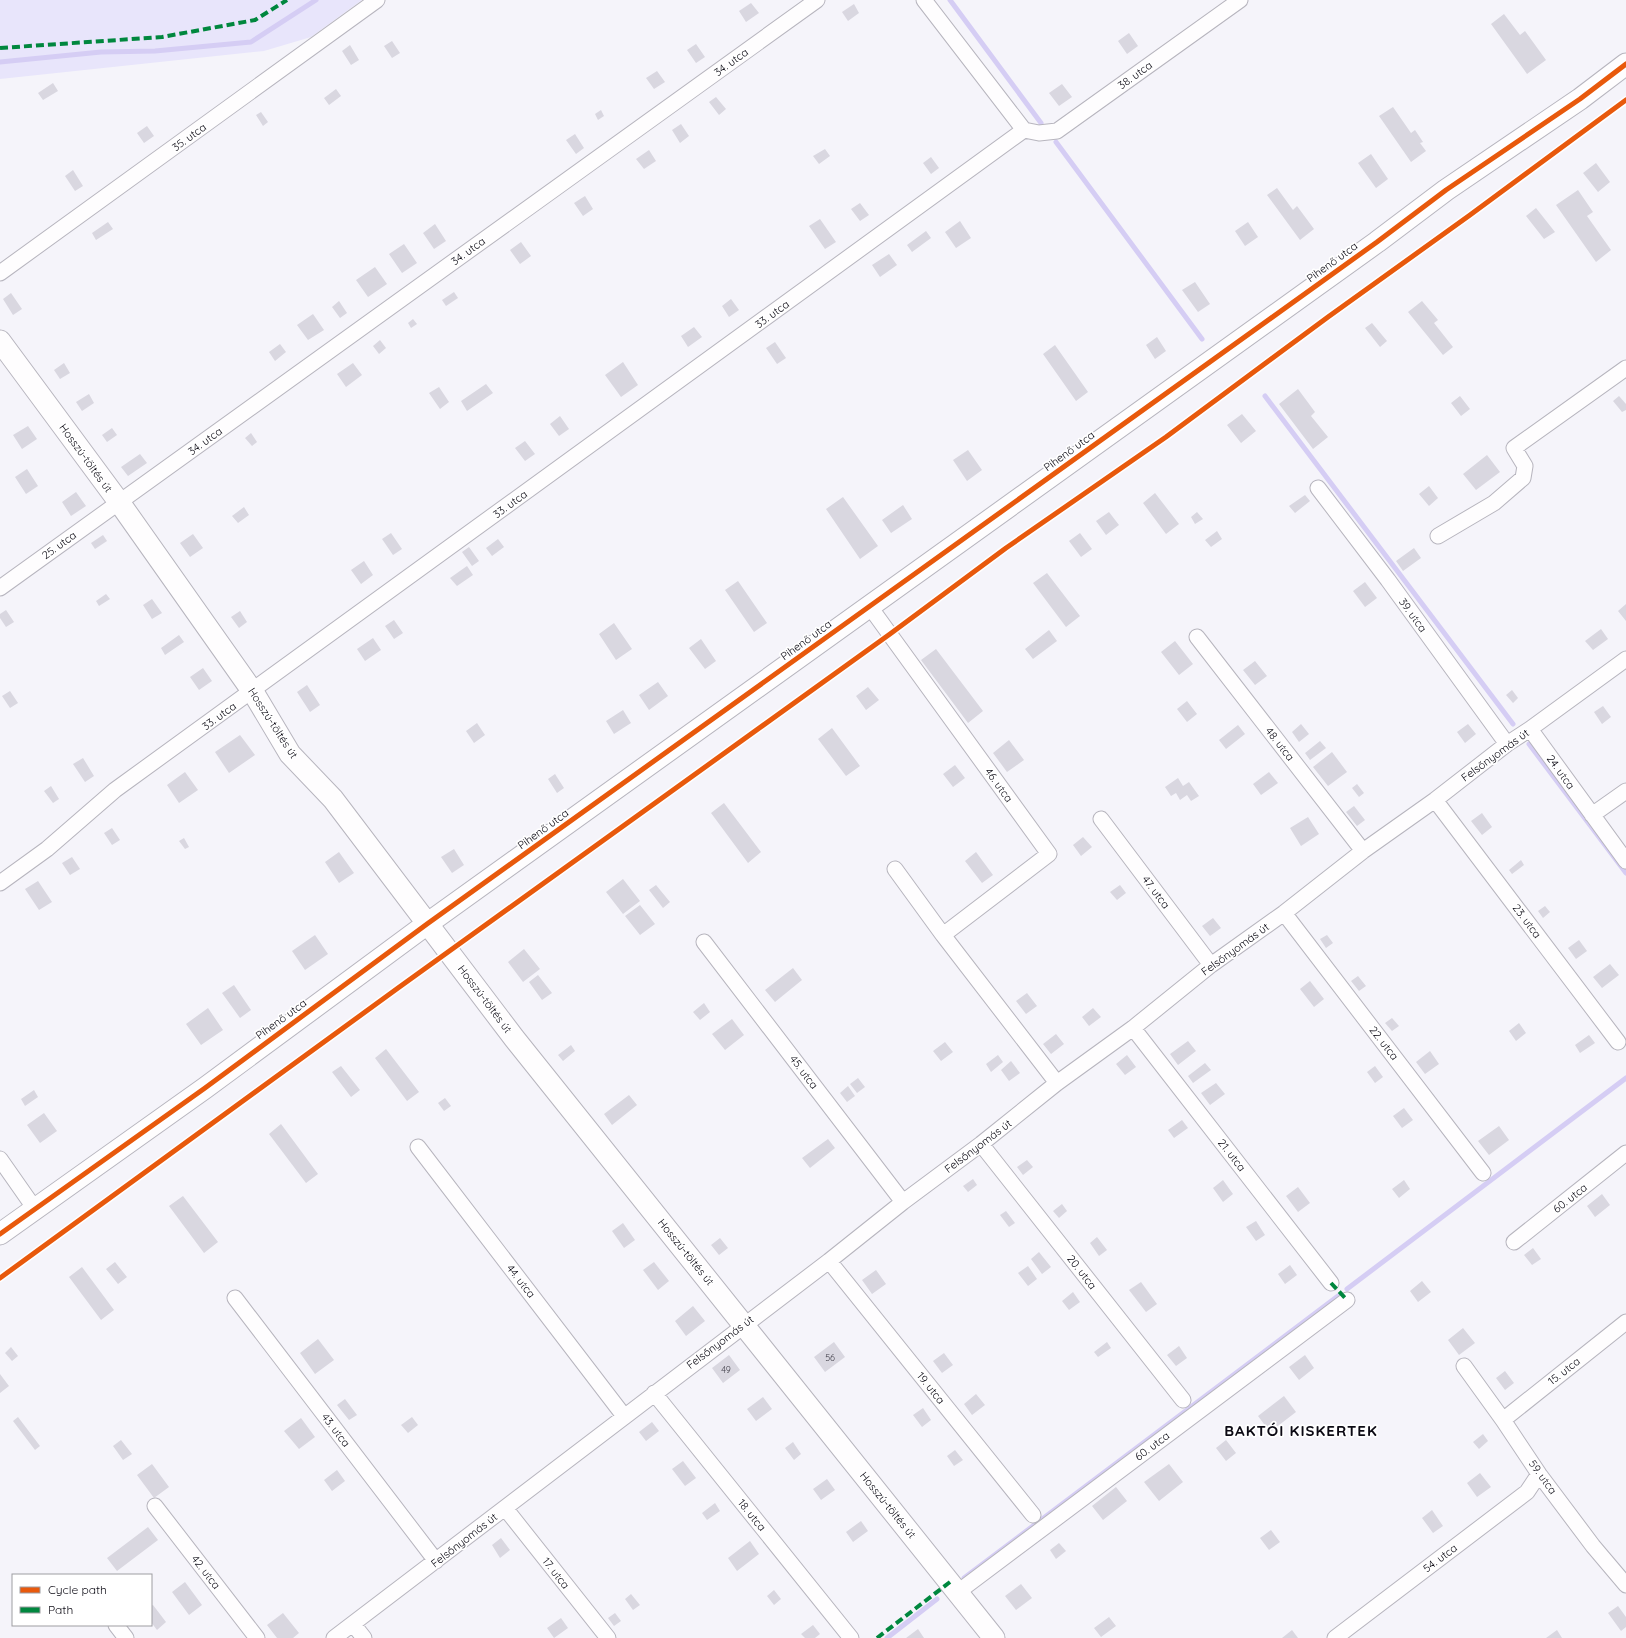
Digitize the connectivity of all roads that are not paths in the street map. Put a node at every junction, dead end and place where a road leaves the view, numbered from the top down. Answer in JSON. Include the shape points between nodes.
{"nodes":[{"id":1,"x":377,"y":0,"type":"edge"},
{"id":2,"x":817,"y":0,"type":"edge"},
{"id":3,"x":924,"y":0,"type":"edge"},
{"id":4,"x":1240,"y":0,"type":"edge"},
{"id":5,"x":1626,"y":64,"type":"edge"},
{"id":6,"x":1024,"y":130,"type":"junction"},
{"id":7,"x":0,"y":273,"type":"edge"},
{"id":8,"x":0,"y":341,"type":"edge"},
{"id":9,"x":1626,"y":368,"type":"edge"},
{"id":10,"x":1318,"y":488,"type":"dead end"},
{"id":11,"x":119,"y":502,"type":"junction"},
{"id":12,"x":1438,"y":536,"type":"dead end"},
{"id":13,"x":0,"y":588,"type":"edge"},
{"id":14,"x":870,"y":607,"type":"junction"},
{"id":15,"x":1197,"y":637,"type":"dead end"},
{"id":16,"x":1626,"y":659,"type":"edge"},
{"id":17,"x":253,"y":692,"type":"junction"},
{"id":18,"x":1530,"y":729,"type":"junction"},
{"id":19,"x":1507,"y":744,"type":"junction"},
{"id":20,"x":1626,"y":791,"type":"edge"},
{"id":21,"x":1435,"y":800,"type":"junction"},
{"id":22,"x":1592,"y":815,"type":"junction"},
{"id":23,"x":1101,"y":819,"type":"dead end"},
{"id":24,"x":1363,"y":851,"type":"junction"},
{"id":25,"x":1626,"y":861,"type":"edge"},
{"id":26,"x":895,"y":869,"type":"dead end"},
{"id":27,"x":0,"y":883,"type":"edge"},
{"id":28,"x":1284,"y":913,"type":"junction"},
{"id":29,"x":428,"y":924,"type":"junction"},
{"id":30,"x":943,"y":935,"type":"junction"},
{"id":31,"x":704,"y":942,"type":"dead end"},
{"id":32,"x":1211,"y":965,"type":"junction"},
{"id":33,"x":1133,"y":1028,"type":"junction"},
{"id":34,"x":1618,"y":1042,"type":"dead end"},
{"id":35,"x":1057,"y":1083,"type":"junction"},
{"id":36,"x":981,"y":1144,"type":"junction"},
{"id":37,"x":418,"y":1147,"type":"dead end"},
{"id":38,"x":1626,"y":1153,"type":"edge"},
{"id":39,"x":0,"y":1159,"type":"edge"},
{"id":40,"x":1483,"y":1174,"type":"dead end"},
{"id":41,"x":903,"y":1202,"type":"junction"},
{"id":42,"x":35,"y":1208,"type":"junction"},
{"id":43,"x":0,"y":1234,"type":"edge"},
{"id":44,"x":1514,"y":1242,"type":"dead end"},
{"id":45,"x":828,"y":1261,"type":"junction"},
{"id":46,"x":1331,"y":1283,"type":"dead end"},
{"id":47,"x":235,"y":1298,"type":"dead end"},
{"id":48,"x":1347,"y":1300,"type":"dead end"},
{"id":49,"x":1626,"y":1322,"type":"edge"},
{"id":50,"x":744,"y":1324,"type":"junction"},
{"id":51,"x":1464,"y":1366,"type":"dead end"},
{"id":52,"x":654,"y":1393,"type":"junction"},
{"id":53,"x":1183,"y":1400,"type":"dead end"},
{"id":54,"x":624,"y":1416,"type":"junction"},
{"id":55,"x":1503,"y":1420,"type":"junction"},
{"id":56,"x":1539,"y":1474,"type":"junction"},
{"id":57,"x":155,"y":1506,"type":"dead end"},
{"id":58,"x":505,"y":1508,"type":"junction"},
{"id":59,"x":1033,"y":1515,"type":"dead end"},
{"id":60,"x":436,"y":1561,"type":"junction"},
{"id":61,"x":1624,"y":1576,"type":"edge"},
{"id":62,"x":958,"y":1592,"type":"junction"},
{"id":63,"x":353,"y":1624,"type":"junction"},
{"id":64,"x":117,"y":1626,"type":"edge"},
{"id":65,"x":126,"y":1638,"type":"edge"},
{"id":66,"x":257,"y":1638,"type":"edge"},
{"id":67,"x":334,"y":1638,"type":"edge"},
{"id":68,"x":364,"y":1638,"type":"edge"},
{"id":69,"x":608,"y":1638,"type":"edge"},
{"id":70,"x":851,"y":1638,"type":"edge"},
{"id":71,"x":994,"y":1638,"type":"edge"},
{"id":72,"x":1335,"y":1638,"type":"edge"}],
"edges":[{"from":1,"to":7,"type":"street","name":"35. utca"},
{"from":2,"to":11,"type":"street","name":"34. utca"},
{"from":3,"to":6,"type":"street"},
{"from":4,"to":6,"type":"street","name":"38. utca","via":[[1056,131],[1039,133]]},
{"from":5,"to":14,"type":"street","name":"Pihenő utca","via":[[1580,99],[1446,190]]},
{"from":6,"to":17,"type":"street","name":"33. utca"},
{"from":8,"to":11,"type":"street","name":"Hosszú-töltés út"},
{"from":9,"to":12,"type":"street","via":[[1514,448],[1525,466],[1524,478],[1494,503]]},
{"from":10,"to":19,"type":"street","name":"39. utca"},
{"from":11,"to":13,"type":"street","name":"25. utca"},
{"from":11,"to":17,"type":"street","name":"Hosszú-töltés út"},
{"from":14,"to":29,"type":"street","name":"Pihenő utca"},
{"from":14,"to":30,"type":"street","name":"46. utca","via":[[1049,854]]},
{"from":15,"to":24,"type":"street","name":"48. utca"},
{"from":16,"to":18,"type":"street","name":"Felsőnyomás út"},
{"from":17,"to":27,"type":"street","name":"33. utca","via":[[115,790],[47,849]]},
{"from":17,"to":29,"type":"street","name":"Hosszú-töltés út","via":[[290,754],[333,799]]},
{"from":18,"to":19,"type":"street","name":"Felsőnyomás út"},
{"from":18,"to":22,"type":"street","name":"24. utca"},
{"from":19,"to":21,"type":"street","name":"Felsőnyomás út"},
{"from":20,"to":22,"type":"street"},
{"from":21,"to":24,"type":"street","name":"Felsőnyomás út"},
{"from":21,"to":34,"type":"street","name":"23. utca"},
{"from":22,"to":25,"type":"street","name":"24. utca"},
{"from":23,"to":32,"type":"street","name":"47. utca"},
{"from":24,"to":28,"type":"street","name":"Felsőnyomás út"},
{"from":26,"to":30,"type":"street"},
{"from":28,"to":32,"type":"street","name":"Felsőnyomás út"},
{"from":28,"to":40,"type":"street","name":"22. utca"},
{"from":29,"to":42,"type":"street","name":"Pihenő utca"},
{"from":29,"to":50,"type":"street","name":"Hosszú-töltés út","via":[[514,1038]]},
{"from":30,"to":35,"type":"street"},
{"from":31,"to":41,"type":"street","name":"45. utca"},
{"from":32,"to":33,"type":"street","name":"Felsőnyomás út"},
{"from":33,"to":35,"type":"street","name":"Felsőnyomás út"},
{"from":33,"to":46,"type":"street","name":"21. utca"},
{"from":35,"to":36,"type":"street","name":"Felsőnyomás út"},
{"from":36,"to":41,"type":"street","name":"Felsőnyomás út"},
{"from":36,"to":53,"type":"street","name":"20. utca"},
{"from":37,"to":54,"type":"street","name":"44. utca"},
{"from":38,"to":44,"type":"street","name":"60. utca"},
{"from":39,"to":42,"type":"street"},
{"from":41,"to":45,"type":"street","name":"Felsőnyomás út"},
{"from":42,"to":43,"type":"street","name":"Pihenő utca"},
{"from":45,"to":50,"type":"street","name":"Felsőnyomás út"},
{"from":45,"to":59,"type":"street","name":"19. utca"},
{"from":47,"to":60,"type":"street","name":"43. utca"},
{"from":48,"to":62,"type":"street","name":"60. utca"},
{"from":49,"to":55,"type":"street","name":"15. utca"},
{"from":50,"to":52,"type":"street","name":"Felsőnyomás út"},
{"from":50,"to":62,"type":"street","name":"Hosszú-töltés út"},
{"from":51,"to":55,"type":"street","name":"59. utca"},
{"from":52,"to":54,"type":"street","name":"Felsőnyomás út"},
{"from":52,"to":70,"type":"street","name":"18. utca"},
{"from":54,"to":58,"type":"street","name":"Felsőnyomás út"},
{"from":55,"to":56,"type":"street","name":"59. utca"},
{"from":56,"to":61,"type":"street","name":"59. utca","via":[[1593,1546]]},
{"from":56,"to":72,"type":"street","name":"54. utca","via":[[1527,1492]]},
{"from":57,"to":66,"type":"street","name":"42. utca"},
{"from":58,"to":60,"type":"street","name":"Felsőnyomás út"},
{"from":58,"to":69,"type":"street","name":"17. utca"},
{"from":60,"to":63,"type":"street","name":"Felsőnyomás út"},
{"from":62,"to":71,"type":"street","name":"Hosszú-töltés út"},
{"from":63,"to":67,"type":"street","name":"Felsőnyomás út"},
{"from":63,"to":68,"type":"street"},
{"from":64,"to":65,"type":"street"}]}
